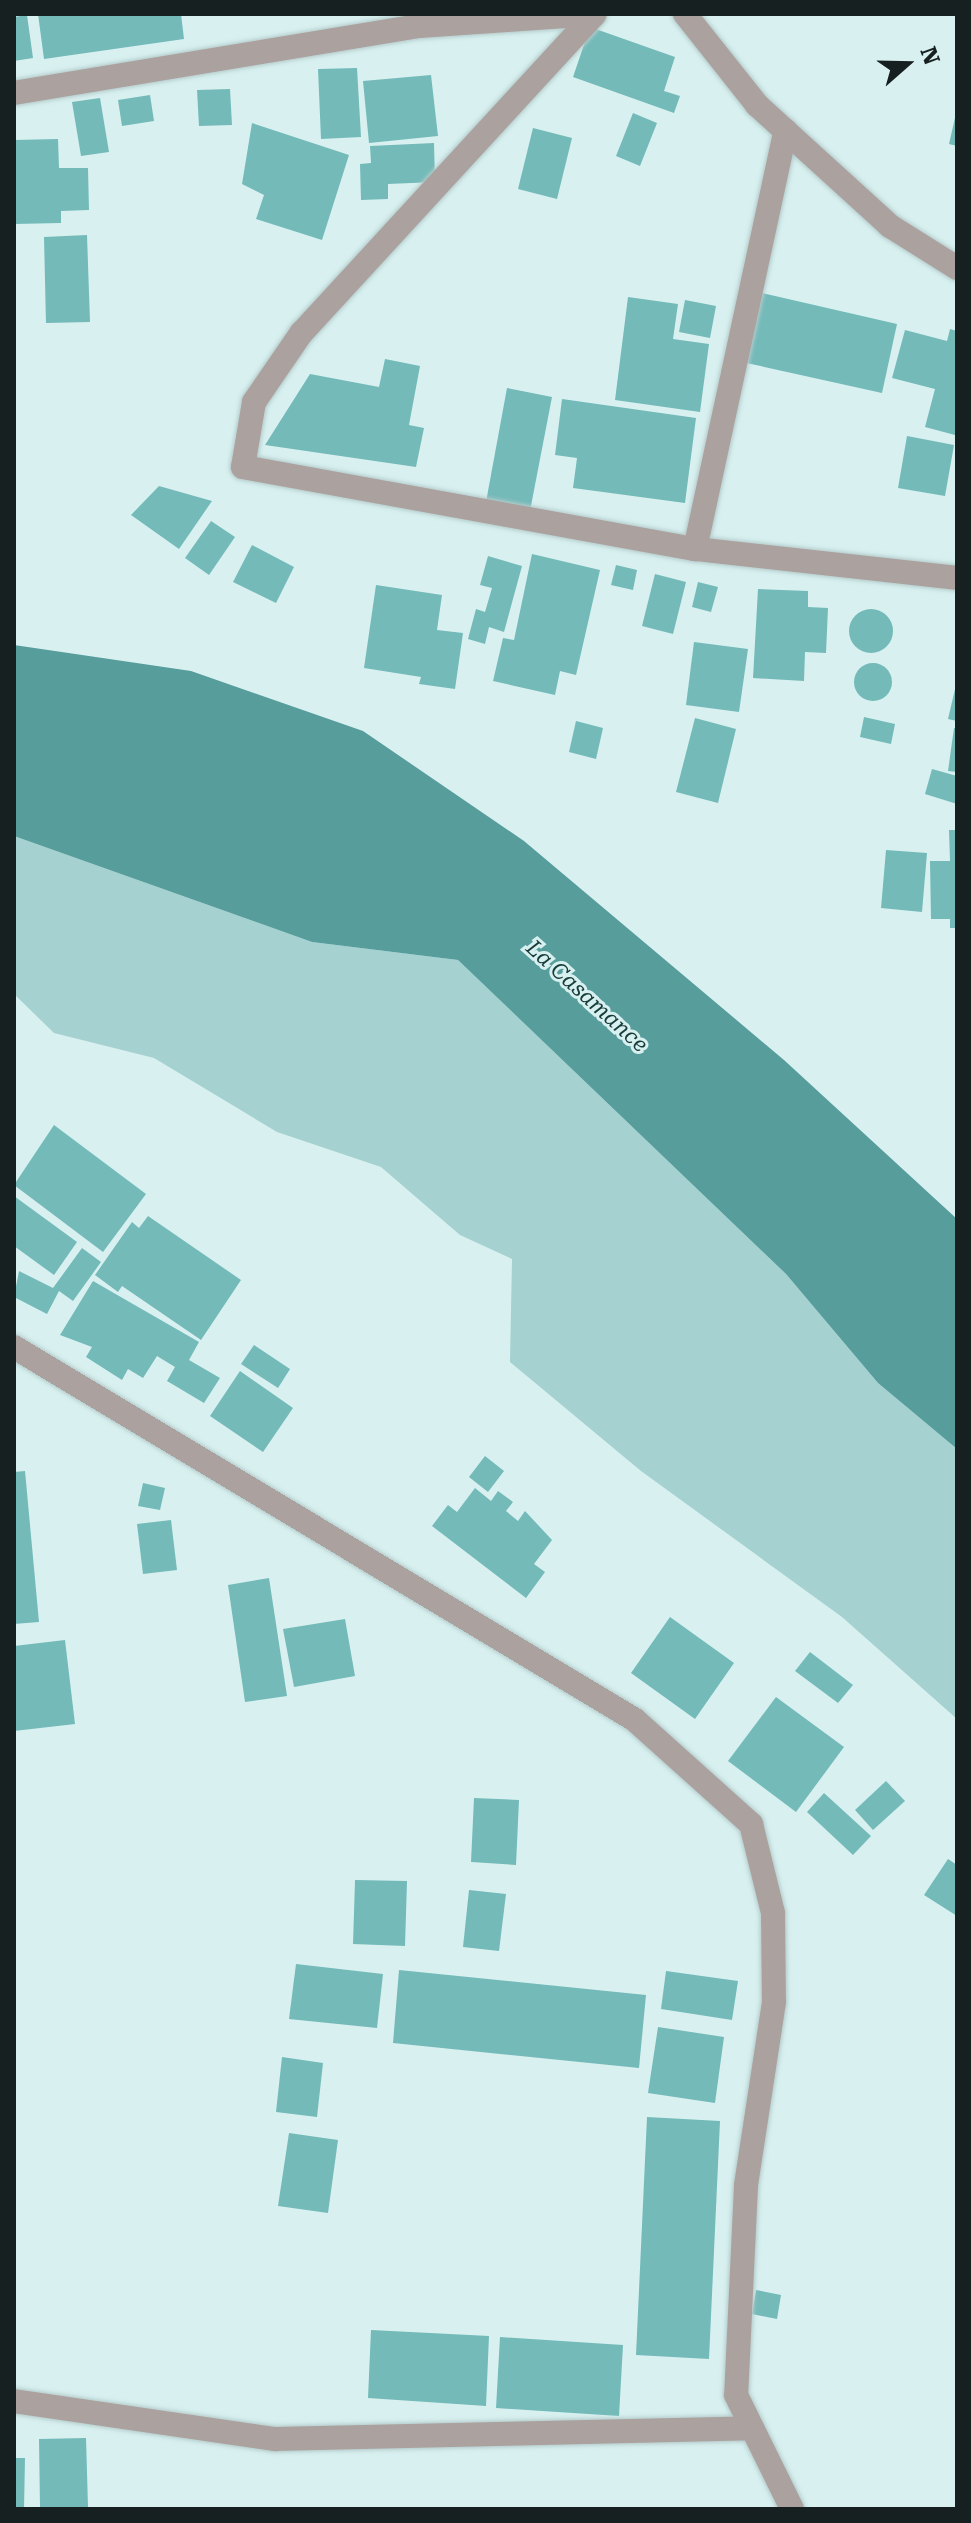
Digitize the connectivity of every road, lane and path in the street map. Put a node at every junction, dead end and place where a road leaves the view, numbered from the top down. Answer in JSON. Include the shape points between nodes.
{"nodes":[{"id":1,"x":685,"y":14,"type":"edge"},
{"id":2,"x":594,"y":15,"type":"edge"},
{"id":3,"x":14,"y":93,"type":"edge"},
{"id":4,"x":785,"y":131,"type":"junction"},
{"id":5,"x":957,"y":268,"type":"edge"},
{"id":6,"x":695,"y":549,"type":"junction"},
{"id":7,"x":957,"y":578,"type":"edge"},
{"id":8,"x":14,"y":1347,"type":"edge"},
{"id":9,"x":14,"y":2401,"type":"edge"},
{"id":10,"x":752,"y":2428,"type":"junction"},
{"id":11,"x":792,"y":2509,"type":"edge"}],
"edges":[{"from":1,"to":4,"type":"street","via":[[757,105]]},
{"from":2,"to":3,"type":"street","via":[[420,26]]},
{"from":2,"to":6,"type":"street","via":[[302,332],[254,402],[243,467]]},
{"from":4,"to":5,"type":"street","via":[[890,226]]},
{"from":4,"to":6,"type":"street"},
{"from":6,"to":7,"type":"street"},
{"from":8,"to":10,"type":"street","via":[[635,1720],[751,1824],[773,1913],[774,2002],[745,2201],[736,2395]]},
{"from":9,"to":10,"type":"street","via":[[275,2439]]},
{"from":10,"to":11,"type":"street"}]}
